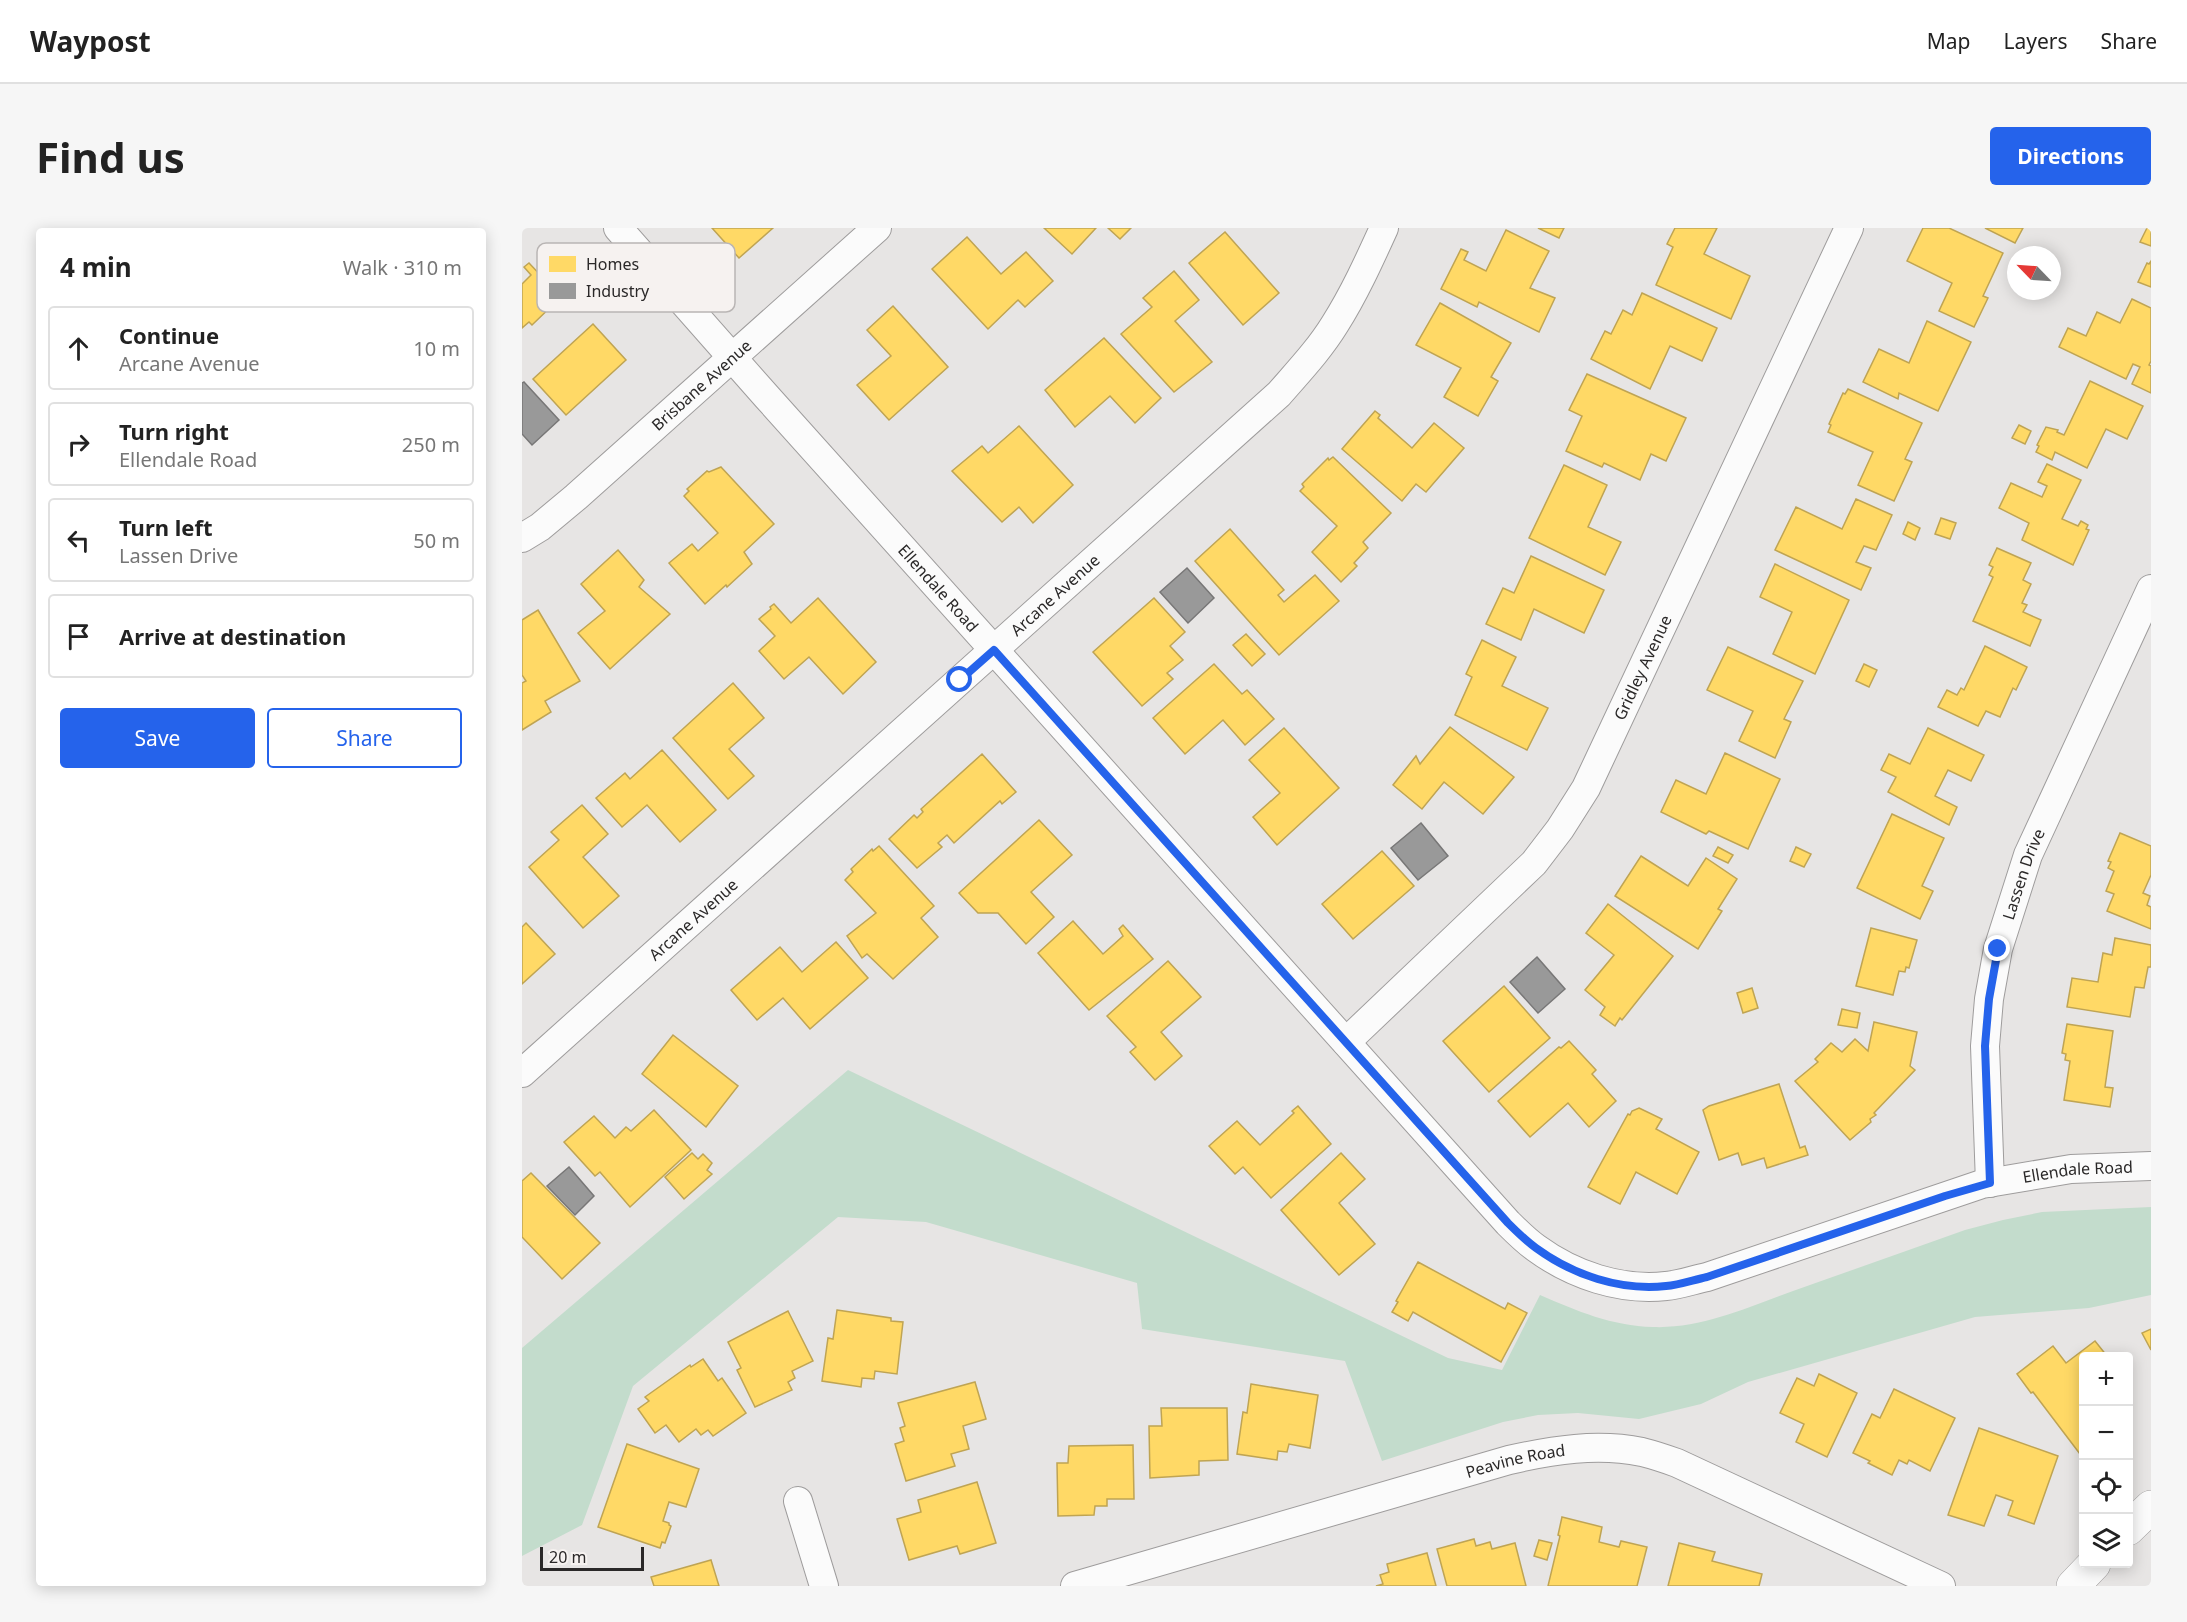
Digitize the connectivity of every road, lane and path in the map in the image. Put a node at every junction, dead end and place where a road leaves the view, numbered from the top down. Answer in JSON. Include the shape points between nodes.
{"nodes":[{"id":1,"x":618,"y":228,"type":"edge"},
{"id":2,"x":877,"y":228,"type":"edge"},
{"id":3,"x":1384,"y":228,"type":"edge"},
{"id":4,"x":1849,"y":228,"type":"edge"},
{"id":5,"x":631,"y":243,"type":"edge"},
{"id":6,"x":692,"y":312,"type":"edge"},
{"id":7,"x":732,"y":358,"type":"junction"},
{"id":8,"x":522,"y":538,"type":"edge"},
{"id":9,"x":2151,"y":590,"type":"edge"},
{"id":10,"x":994,"y":650,"type":"junction"},
{"id":11,"x":1346,"y":1042,"type":"junction"},
{"id":12,"x":522,"y":1073,"type":"edge"},
{"id":13,"x":2151,"y":1166,"type":"edge"},
{"id":14,"x":1990,"y":1183,"type":"junction"},
{"id":15,"x":798,"y":1501,"type":"dead end"},
{"id":16,"x":2151,"y":1507,"type":"edge"},
{"id":17,"x":2133,"y":1524,"type":"edge"},
{"id":18,"x":2089,"y":1568,"type":"edge"},
{"id":19,"x":824,"y":1586,"type":"edge"},
{"id":20,"x":1075,"y":1586,"type":"edge"},
{"id":21,"x":1941,"y":1586,"type":"edge"},
{"id":22,"x":2073,"y":1586,"type":"edge"}],
"edges":[{"from":1,"to":5,"type":"street","name":"Ellendale Road"},
{"from":2,"to":7,"type":"street","name":"Brisbane Avenue"},
{"from":3,"to":10,"type":"street","name":"Arcane Avenue","via":[[1360,280],[1309,361],[1279,393]]},
{"from":4,"to":11,"type":"street","name":"Gridley Avenue","via":[[1586,788],[1534,863]]},
{"from":6,"to":7,"type":"street","name":"Ellendale Road"},
{"from":7,"to":8,"type":"street","name":"Brisbane Avenue","via":[[576,497]]},
{"from":7,"to":10,"type":"street","name":"Ellendale Road"},
{"from":9,"to":14,"type":"street","name":"Lassen Drive","via":[[2028,855],[1998,949],[1985,1046]]},
{"from":10,"to":11,"type":"street","name":"Ellendale Road"},
{"from":10,"to":12,"type":"street","name":"Arcane Avenue"},
{"from":11,"to":14,"type":"street","name":"Ellendale Road","via":[[1535,1248],[1596,1279],[1631,1287],[1667,1286],[1707,1277]]},
{"from":13,"to":14,"type":"street","name":"Ellendale Road","via":[[2071,1169]]},
{"from":15,"to":19,"type":"street"},
{"from":16,"to":17,"type":"street"},
{"from":18,"to":22,"type":"street"},
{"from":20,"to":21,"type":"street","name":"Peavine Road","via":[[1509,1460],[1550,1451],[1602,1447],[1642,1452],[1677,1463]]}]}
